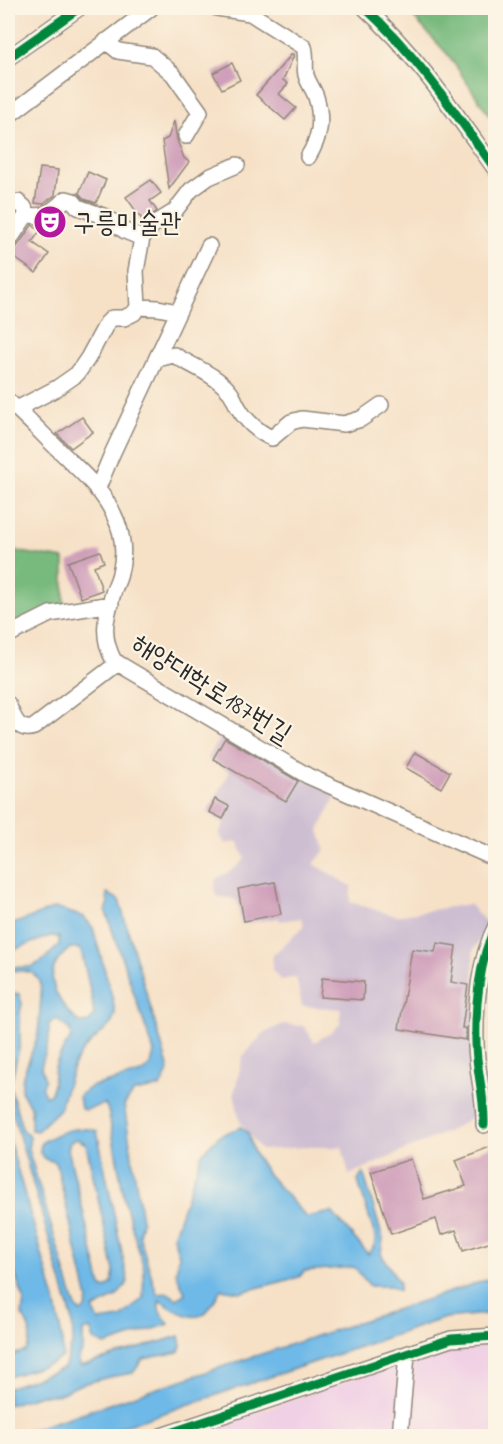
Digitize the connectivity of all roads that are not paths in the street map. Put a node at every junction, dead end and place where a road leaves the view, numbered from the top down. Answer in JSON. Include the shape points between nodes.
{"nodes":[{"id":1,"x":79,"y":8,"type":"edge"},
{"id":2,"x":151,"y":8,"type":"edge"},
{"id":3,"x":217,"y":8,"type":"edge"},
{"id":4,"x":365,"y":8,"type":"edge"},
{"id":5,"x":106,"y":41,"type":"junction"},
{"id":6,"x":8,"y":58,"type":"edge"},
{"id":7,"x":8,"y":116,"type":"edge"},
{"id":8,"x":186,"y":136,"type":"dead end"},
{"id":9,"x":308,"y":157,"type":"dead end"},
{"id":10,"x":237,"y":165,"type":"dead end"},
{"id":11,"x":495,"y":170,"type":"edge"},
{"id":12,"x":8,"y":206,"type":"edge"},
{"id":13,"x":27,"y":214,"type":"junction"},
{"id":14,"x":142,"y":238,"type":"junction"},
{"id":15,"x":8,"y":242,"type":"edge"},
{"id":16,"x":209,"y":246,"type":"dead end"},
{"id":17,"x":138,"y":308,"type":"junction"},
{"id":18,"x":178,"y":312,"type":"junction"},
{"id":19,"x":157,"y":359,"type":"junction"},
{"id":20,"x":12,"y":405,"type":"edge"},
{"id":21,"x":381,"y":405,"type":"dead end"},
{"id":22,"x":97,"y":490,"type":"junction"},
{"id":23,"x":111,"y":604,"type":"junction"},
{"id":24,"x":8,"y":635,"type":"edge"},
{"id":25,"x":118,"y":663,"type":"junction"},
{"id":26,"x":8,"y":704,"type":"edge"},
{"id":27,"x":495,"y":859,"type":"edge"},
{"id":28,"x":495,"y":926,"type":"edge"},
{"id":29,"x":484,"y":1125,"type":"dead end"},
{"id":30,"x":495,"y":1336,"type":"edge"},
{"id":31,"x":407,"y":1354,"type":"junction"},
{"id":32,"x":161,"y":1437,"type":"edge"},
{"id":33,"x":400,"y":1437,"type":"edge"}],
"edges":[{"from":1,"to":6,"type":"street"},
{"from":2,"to":5,"type":"street"},
{"from":3,"to":9,"type":"street","via":[[250,13],[304,47],[305,74],[320,119],[318,142]]},
{"from":4,"to":11,"type":"street","via":[[428,75]]},
{"from":5,"to":7,"type":"street"},
{"from":5,"to":8,"type":"street","via":[[118,51],[152,56],[173,74],[200,112]]},
{"from":10,"to":14,"type":"street","via":[[208,177],[191,190],[174,212],[153,225]]},
{"from":12,"to":13,"type":"street","via":[[18,202]]},
{"from":13,"to":14,"type":"street","via":[[46,215],[66,199]]},
{"from":13,"to":15,"type":"street"},
{"from":14,"to":17,"type":"street","via":[[136,271]]},
{"from":16,"to":18,"type":"street"},
{"from":17,"to":18,"type":"street"},
{"from":17,"to":20,"type":"street","via":[[107,323],[76,374],[57,388]]},
{"from":18,"to":19,"type":"street"},
{"from":19,"to":21,"type":"street","via":[[174,355],[221,383],[248,421],[272,438],[291,422],[302,419],[344,424],[361,419]]},
{"from":19,"to":22,"type":"street"},
{"from":20,"to":22,"type":"street","name":"해양대학로187번길"},
{"from":22,"to":23,"type":"street","name":"해양대학로187번길","via":[[121,532],[120,575]]},
{"from":23,"to":24,"type":"street","via":[[50,614]]},
{"from":23,"to":25,"type":"street","name":"해양대학로187번길","via":[[105,640]]},
{"from":25,"to":26,"type":"street","via":[[27,730],[17,723]]},
{"from":25,"to":27,"type":"street","name":"해양대학로187번길","via":[[308,776]]},
{"from":28,"to":29,"type":"street","via":[[481,972],[476,1044]]},
{"from":30,"to":31,"type":"street","via":[[451,1339]]},
{"from":31,"to":32,"type":"street"},
{"from":31,"to":33,"type":"street"}]}
